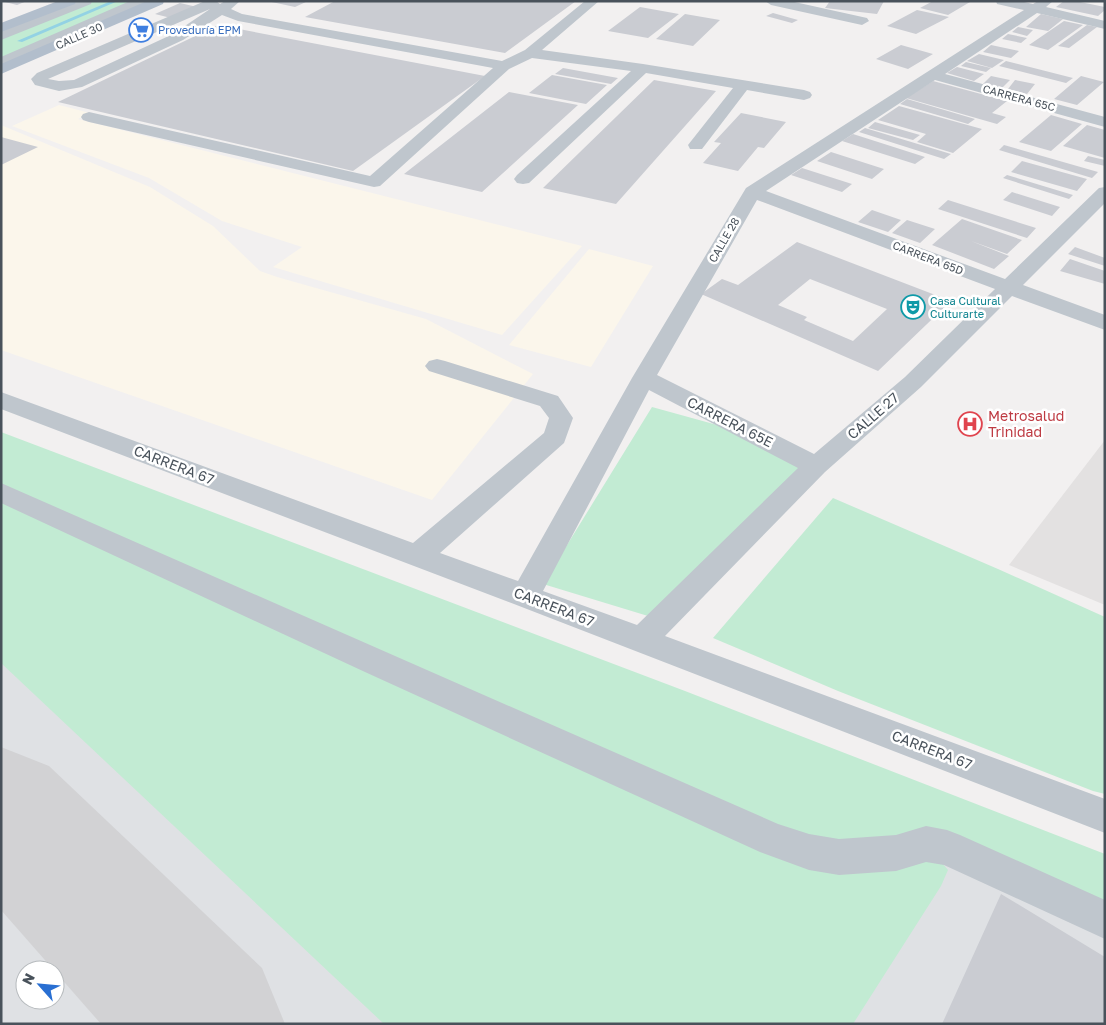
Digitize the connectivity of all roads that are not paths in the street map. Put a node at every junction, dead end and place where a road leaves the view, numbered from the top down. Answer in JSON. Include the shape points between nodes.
{"nodes":[{"id":1,"x":70,"y":1,"type":"edge"},
{"id":2,"x":86,"y":1,"type":"edge"},
{"id":3,"x":142,"y":1,"type":"edge"},
{"id":4,"x":158,"y":1,"type":"edge"},
{"id":5,"x":196,"y":1,"type":"edge"},
{"id":6,"x":593,"y":1,"type":"edge"},
{"id":7,"x":771,"y":1,"type":"edge"},
{"id":8,"x":1002,"y":1,"type":"edge"},
{"id":9,"x":222,"y":5,"type":"edge"},
{"id":10,"x":1041,"y":5,"type":"edge"},
{"id":11,"x":129,"y":14,"type":"junction"},
{"id":12,"x":172,"y":21,"type":"junction"},
{"id":13,"x":862,"y":21,"type":"dead end"},
{"id":14,"x":1105,"y":25,"type":"edge"},
{"id":15,"x":1,"y":28,"type":"edge"},
{"id":16,"x":91,"y":31,"type":"junction"},
{"id":17,"x":1,"y":36,"type":"edge"},
{"id":18,"x":131,"y":38,"type":"junction"},
{"id":19,"x":530,"y":53,"type":"junction"},
{"id":20,"x":1,"y":62,"type":"edge"},
{"id":21,"x":504,"y":66,"type":"junction"},
{"id":22,"x":643,"y":68,"type":"junction"},
{"id":23,"x":1,"y":70,"type":"edge"},
{"id":24,"x":933,"y":75,"type":"junction"},
{"id":25,"x":743,"y":85,"type":"junction"},
{"id":26,"x":804,"y":95,"type":"dead end"},
{"id":27,"x":89,"y":117,"type":"dead end"},
{"id":28,"x":1105,"y":122,"type":"edge"},
{"id":29,"x":696,"y":145,"type":"dead end"},
{"id":30,"x":523,"y":179,"type":"dead end"},
{"id":31,"x":752,"y":192,"type":"junction"},
{"id":32,"x":1105,"y":192,"type":"edge"},
{"id":33,"x":1008,"y":288,"type":"junction"},
{"id":34,"x":1105,"y":323,"type":"edge"},
{"id":35,"x":437,"y":366,"type":"dead end"},
{"id":36,"x":644,"y":378,"type":"junction"},
{"id":37,"x":1,"y":400,"type":"edge"},
{"id":38,"x":816,"y":466,"type":"junction"},
{"id":39,"x":1,"y":492,"type":"edge"},
{"id":40,"x":417,"y":556,"type":"junction"},
{"id":41,"x":525,"y":596,"type":"junction"},
{"id":42,"x":642,"y":640,"type":"junction"},
{"id":43,"x":1105,"y":816,"type":"edge"},
{"id":44,"x":1105,"y":920,"type":"edge"}],
"edges":[{"from":1,"to":15,"type":"main road"},
{"from":2,"to":17,"type":"street"},
{"from":3,"to":20,"type":"street"},
{"from":4,"to":11,"type":"main road","name":"CALLE 30"},
{"from":5,"to":9,"type":"street"},
{"from":6,"to":19,"type":"street"},
{"from":7,"to":13,"type":"street"},
{"from":8,"to":10,"type":"street"},
{"from":9,"to":12,"type":"street"},
{"from":9,"to":18,"type":"street","via":[[178,37],[77,84],[59,86],[40,82],[42,76]]},
{"from":9,"to":21,"type":"street","via":[[238,17]]},
{"from":10,"to":14,"type":"street"},
{"from":10,"to":24,"type":"street","name":"CALLE 28"},
{"from":11,"to":12,"type":"street"},
{"from":11,"to":16,"type":"main road","name":"CALLE 30"},
{"from":12,"to":18,"type":"street"},
{"from":16,"to":18,"type":"street"},
{"from":16,"to":23,"type":"main road","name":"CALLE 30"},
{"from":19,"to":21,"type":"street"},
{"from":19,"to":22,"type":"street"},
{"from":21,"to":27,"type":"street","via":[[374,182]]},
{"from":22,"to":25,"type":"street"},
{"from":22,"to":30,"type":"street"},
{"from":24,"to":28,"type":"street","name":"CARRERA 65C"},
{"from":24,"to":31,"type":"street","name":"CALLE 28"},
{"from":25,"to":26,"type":"street"},
{"from":25,"to":29,"type":"street"},
{"from":31,"to":33,"type":"street","name":"CARRERA 65D"},
{"from":31,"to":36,"type":"street","name":"CALLE 28"},
{"from":32,"to":33,"type":"street","name":"CALLE 27"},
{"from":33,"to":34,"type":"street","name":"CARRERA 65D"},
{"from":33,"to":38,"type":"street","name":"CALLE 27","via":[[913,382]]},
{"from":35,"to":40,"type":"street","via":[[549,401],[561,418],[555,437]]},
{"from":36,"to":38,"type":"street","name":"CARRERA 65E"},
{"from":36,"to":41,"type":"street","name":"CALLE 28"},
{"from":37,"to":40,"type":"street","name":"CARRERA 67"},
{"from":38,"to":42,"type":"street","name":"CALLE 27"},
{"from":39,"to":44,"type":"street","via":[[773,840],[809,852],[839,857],[896,853],[926,844],[947,848]]},
{"from":40,"to":41,"type":"street","name":"CARRERA 67"},
{"from":41,"to":42,"type":"street","name":"CARRERA 67"},
{"from":42,"to":43,"type":"street","name":"CARRERA 67"}]}
